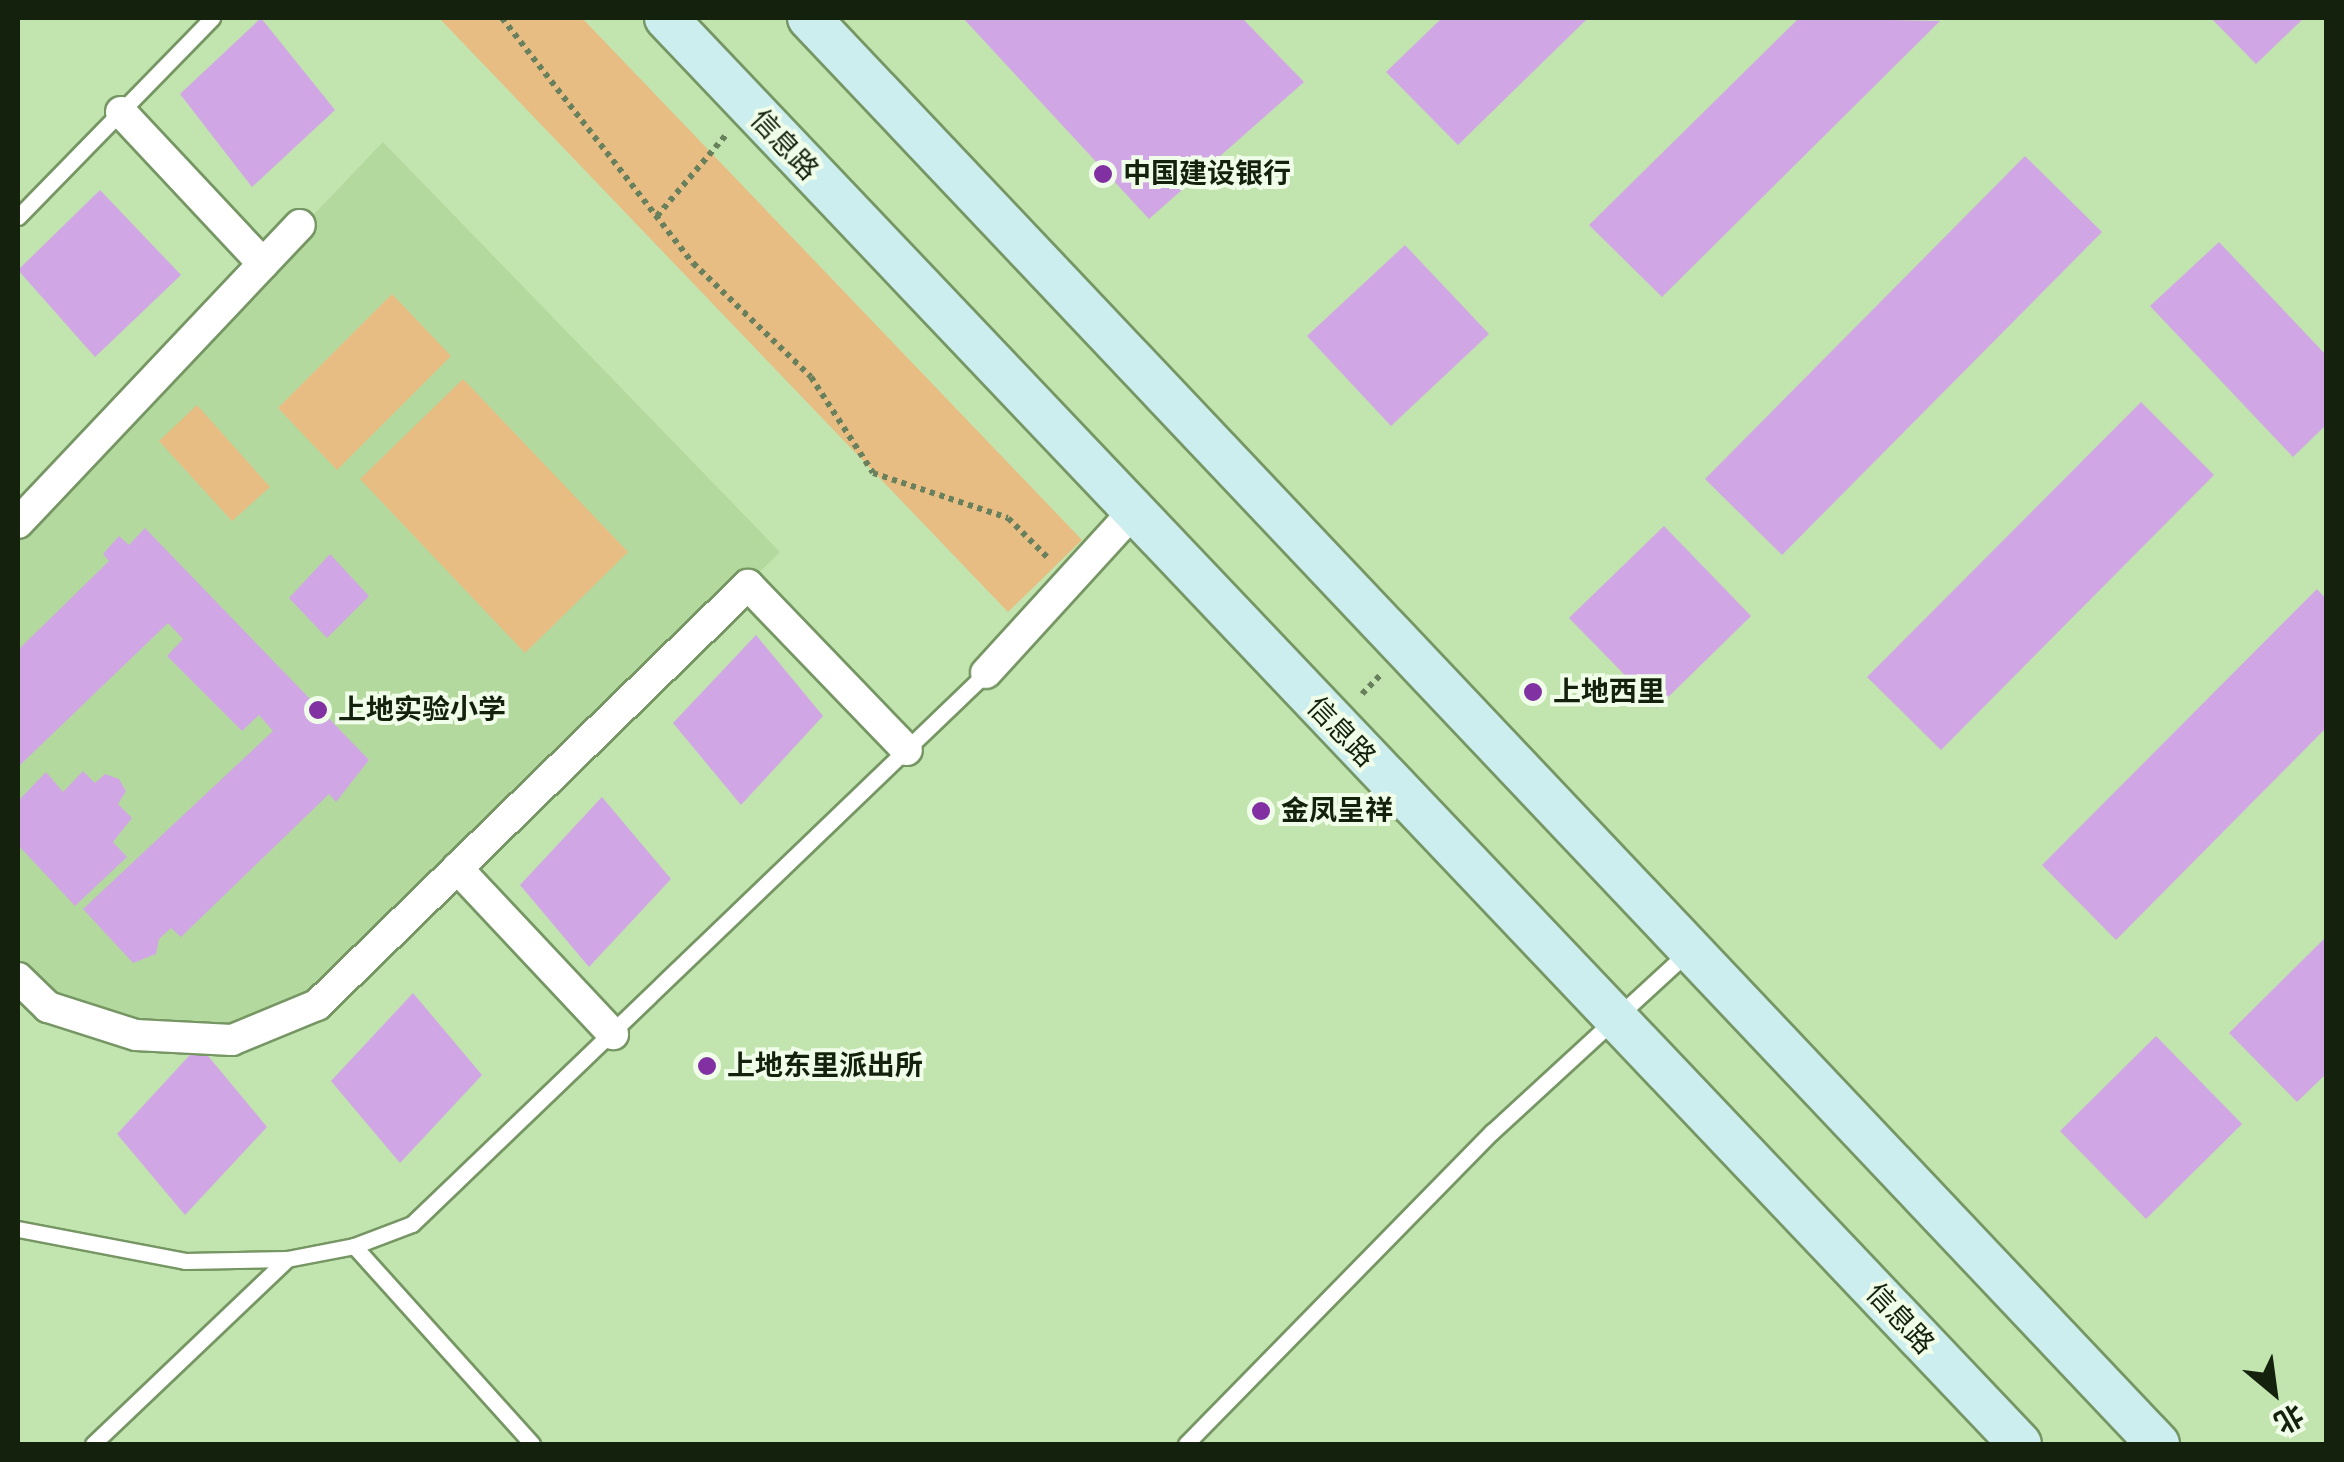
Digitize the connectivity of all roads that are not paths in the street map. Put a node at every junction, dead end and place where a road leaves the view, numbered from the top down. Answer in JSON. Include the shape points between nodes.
{"nodes":[{"id":1,"x":212,"y":18,"type":"edge"},
{"id":2,"x":666,"y":18,"type":"edge"},
{"id":3,"x":809,"y":18,"type":"edge"},
{"id":4,"x":121,"y":112,"type":"junction"},
{"id":5,"x":18,"y":217,"type":"edge"},
{"id":6,"x":300,"y":225,"type":"dead end"},
{"id":7,"x":263,"y":264,"type":"junction"},
{"id":8,"x":1131,"y":514,"type":"junction"},
{"id":9,"x":18,"y":523,"type":"edge"},
{"id":10,"x":986,"y":674,"type":"joint"},
{"id":11,"x":908,"y":750,"type":"junction"},
{"id":12,"x":458,"y":868,"type":"junction"},
{"id":13,"x":1688,"y":952,"type":"junction"},
{"id":14,"x":18,"y":978,"type":"edge"},
{"id":15,"x":1616,"y":1017,"type":"junction"},
{"id":16,"x":614,"y":1034,"type":"junction"},
{"id":17,"x":18,"y":1229,"type":"edge"},
{"id":18,"x":354,"y":1246,"type":"junction"},
{"id":19,"x":286,"y":1258,"type":"junction"},
{"id":20,"x":93,"y":1444,"type":"edge"},
{"id":21,"x":532,"y":1444,"type":"edge"},
{"id":22,"x":1186,"y":1444,"type":"edge"},
{"id":23,"x":2020,"y":1444,"type":"edge"},
{"id":24,"x":2158,"y":1444,"type":"edge"}],
"edges":[{"from":1,"to":4,"type":"lane"},
{"from":2,"to":8,"type":"main road","name":"信息路"},
{"from":3,"to":13,"type":"main road"},
{"from":4,"to":5,"type":"lane"},
{"from":4,"to":7,"type":"street"},
{"from":6,"to":7,"type":"street"},
{"from":7,"to":9,"type":"street"},
{"from":8,"to":10,"type":"street"},
{"from":8,"to":15,"type":"main road","name":"信息路"},
{"from":10,"to":11,"type":"lane"},
{"from":11,"to":12,"type":"street","via":[[748,584]]},
{"from":11,"to":16,"type":"lane"},
{"from":12,"to":14,"type":"street","via":[[317,1005],[232,1040],[136,1036],[48,1007]]},
{"from":12,"to":16,"type":"street"},
{"from":13,"to":15,"type":"lane"},
{"from":13,"to":24,"type":"main road"},
{"from":15,"to":22,"type":"lane","via":[[1492,1132]]},
{"from":15,"to":23,"type":"main road","name":"信息路"},
{"from":16,"to":18,"type":"lane","via":[[412,1224]]},
{"from":17,"to":19,"type":"lane","via":[[185,1261]]},
{"from":18,"to":19,"type":"lane"},
{"from":18,"to":21,"type":"lane"},
{"from":19,"to":20,"type":"lane"}]}
